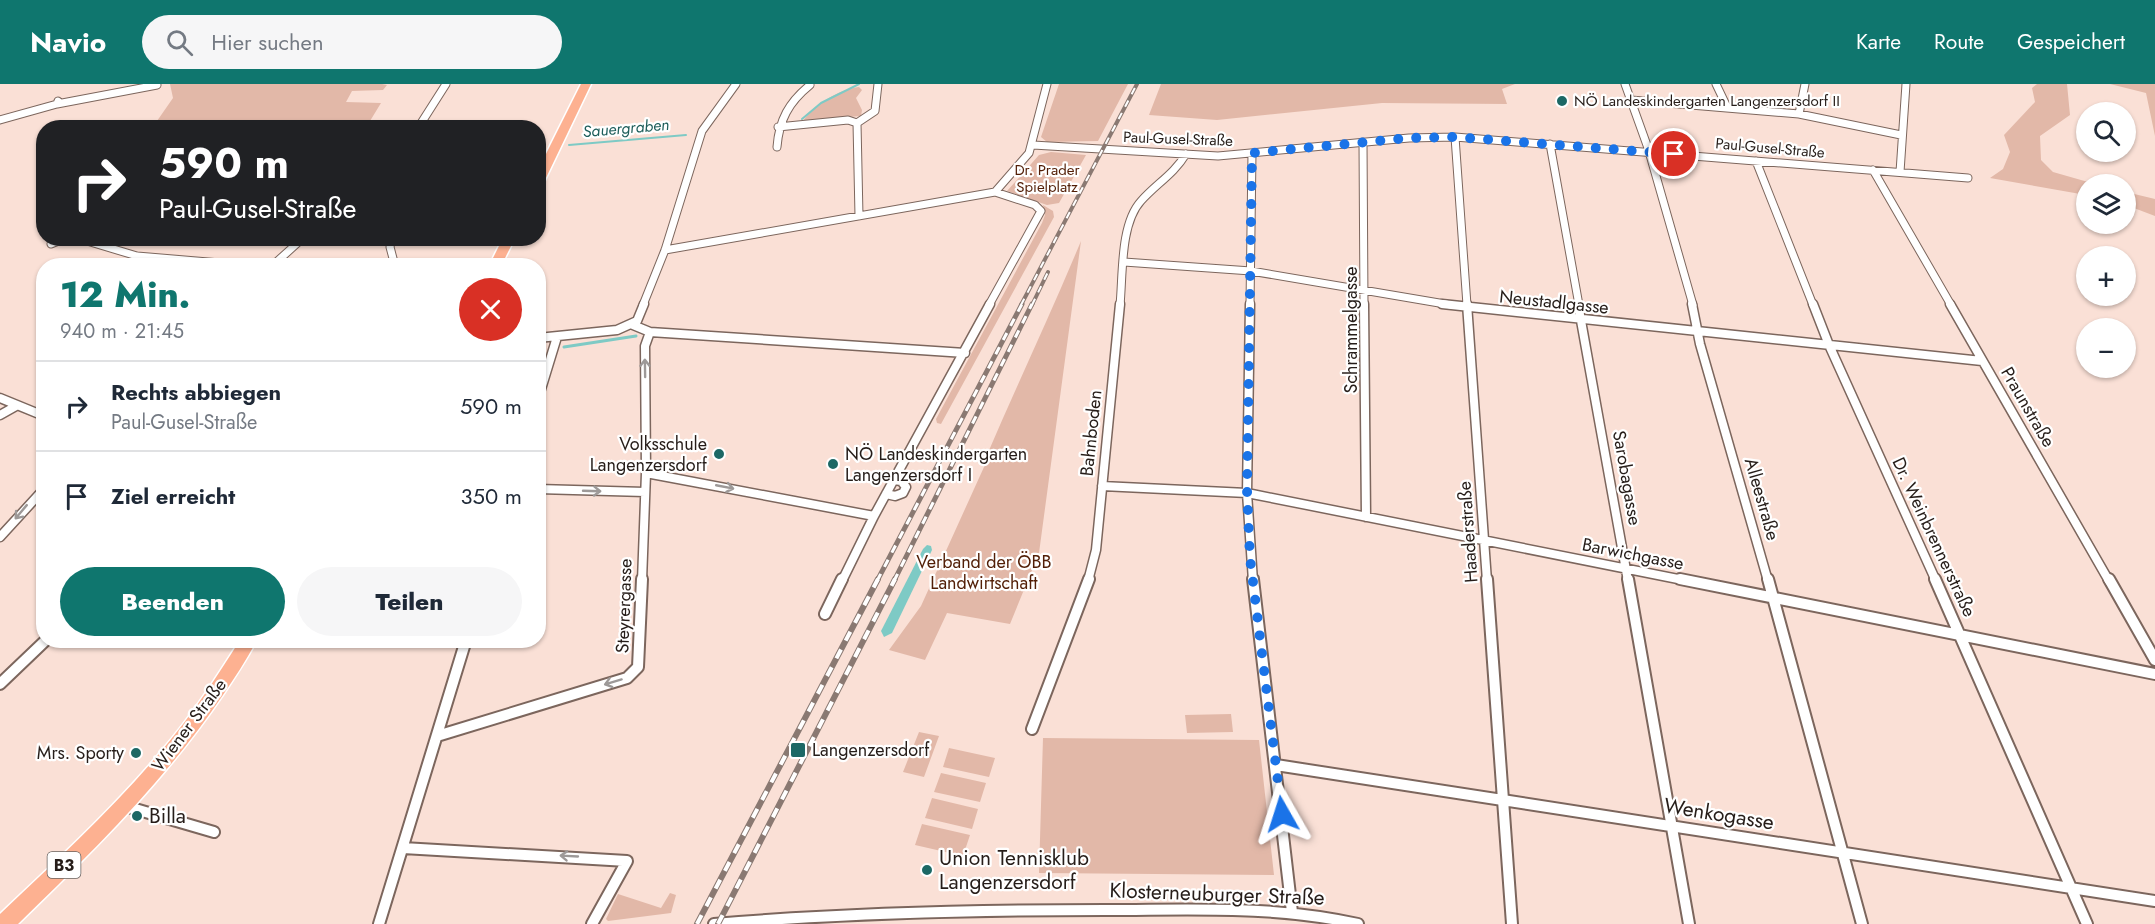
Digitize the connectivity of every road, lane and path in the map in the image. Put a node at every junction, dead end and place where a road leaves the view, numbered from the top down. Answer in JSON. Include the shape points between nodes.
{"nodes":[{"id":1,"x":447,"y":84,"type":"edge"},
{"id":2,"x":586,"y":84,"type":"edge"},
{"id":3,"x":736,"y":84,"type":"edge"},
{"id":4,"x":878,"y":84,"type":"edge"},
{"id":5,"x":1047,"y":84,"type":"edge"},
{"id":6,"x":1625,"y":84,"type":"edge"},
{"id":7,"x":1716,"y":84,"type":"edge"},
{"id":8,"x":1805,"y":84,"type":"edge"},
{"id":9,"x":1906,"y":84,"type":"edge"},
{"id":10,"x":157,"y":85,"type":"edge"},
{"id":11,"x":810,"y":86,"type":"dead end"},
{"id":12,"x":1631,"y":100,"type":"junction"},
{"id":13,"x":1727,"y":107,"type":"junction"},
{"id":14,"x":1799,"y":114,"type":"junction"},
{"id":15,"x":0,"y":120,"type":"edge"},
{"id":16,"x":423,"y":120,"type":"edge"},
{"id":17,"x":857,"y":123,"type":"junction"},
{"id":18,"x":778,"y":127,"type":"junction"},
{"id":19,"x":1901,"y":135,"type":"junction"},
{"id":20,"x":1455,"y":137,"type":"junction"},
{"id":21,"x":1363,"y":142,"type":"junction"},
{"id":22,"x":1550,"y":144,"type":"junction"},
{"id":23,"x":1033,"y":145,"type":"junction"},
{"id":24,"x":777,"y":147,"type":"dead end"},
{"id":25,"x":1649,"y":152,"type":"junction"},
{"id":26,"x":1252,"y":153,"type":"junction"},
{"id":27,"x":1186,"y":154,"type":"junction"},
{"id":28,"x":546,"y":158,"type":"edge"},
{"id":29,"x":1756,"y":161,"type":"junction"},
{"id":30,"x":1873,"y":170,"type":"junction"},
{"id":31,"x":1900,"y":172,"type":"junction"},
{"id":32,"x":1968,"y":178,"type":"dead end"},
{"id":33,"x":995,"y":192,"type":"junction"},
{"id":34,"x":859,"y":216,"type":"junction"},
{"id":35,"x":104,"y":246,"type":"edge"},
{"id":36,"x":294,"y":246,"type":"edge"},
{"id":37,"x":665,"y":250,"type":"junction"},
{"id":38,"x":161,"y":258,"type":"edge"},
{"id":39,"x":281,"y":258,"type":"edge"},
{"id":40,"x":1124,"y":262,"type":"junction"},
{"id":41,"x":1251,"y":271,"type":"junction"},
{"id":42,"x":1366,"y":292,"type":"junction"},
{"id":43,"x":1466,"y":308,"type":"junction"},
{"id":44,"x":1582,"y":320,"type":"junction"},
{"id":45,"x":633,"y":325,"type":"junction"},
{"id":46,"x":650,"y":332,"type":"junction"},
{"id":47,"x":1698,"y":332,"type":"junction"},
{"id":48,"x":557,"y":337,"type":"junction"},
{"id":49,"x":546,"y":338,"type":"edge"},
{"id":50,"x":1829,"y":345,"type":"junction"},
{"id":51,"x":965,"y":353,"type":"junction"},
{"id":52,"x":1982,"y":362,"type":"junction"},
{"id":53,"x":546,"y":373,"type":"edge"},
{"id":54,"x":0,"y":398,"type":"edge"},
{"id":55,"x":16,"y":406,"type":"junction"},
{"id":56,"x":36,"y":413,"type":"edge"},
{"id":57,"x":0,"y":415,"type":"edge"},
{"id":58,"x":646,"y":473,"type":"junction"},
{"id":59,"x":894,"y":480,"type":"junction"},
{"id":60,"x":1102,"y":486,"type":"junction"},
{"id":61,"x":546,"y":489,"type":"edge"},
{"id":62,"x":645,"y":492,"type":"junction"},
{"id":63,"x":1247,"y":493,"type":"junction"},
{"id":64,"x":886,"y":494,"type":"junction"},
{"id":65,"x":36,"y":498,"type":"edge"},
{"id":66,"x":874,"y":516,"type":"junction"},
{"id":67,"x":1366,"y":517,"type":"junction"},
{"id":68,"x":0,"y":537,"type":"edge"},
{"id":69,"x":1485,"y":541,"type":"junction"},
{"id":70,"x":1627,"y":571,"type":"junction"},
{"id":71,"x":1774,"y":599,"type":"junction"},
{"id":72,"x":825,"y":614,"type":"dead end"},
{"id":73,"x":1960,"y":634,"type":"junction"},
{"id":74,"x":38,"y":648,"type":"edge"},
{"id":75,"x":244,"y":648,"type":"edge"},
{"id":76,"x":464,"y":648,"type":"edge"},
{"id":77,"x":2155,"y":660,"type":"edge"},
{"id":78,"x":2155,"y":674,"type":"edge"},
{"id":79,"x":0,"y":684,"type":"edge"},
{"id":80,"x":1032,"y":729,"type":"dead end"},
{"id":81,"x":437,"y":736,"type":"junction"},
{"id":82,"x":1276,"y":765,"type":"junction"},
{"id":83,"x":1504,"y":799,"type":"junction"},
{"id":84,"x":125,"y":806,"type":"junction"},
{"id":85,"x":1673,"y":825,"type":"junction"},
{"id":86,"x":214,"y":832,"type":"dead end"},
{"id":87,"x":403,"y":848,"type":"junction"},
{"id":88,"x":1844,"y":854,"type":"junction"},
{"id":89,"x":2072,"y":888,"type":"junction"},
{"id":90,"x":2155,"y":901,"type":"edge"},
{"id":91,"x":1292,"y":912,"type":"junction"},
{"id":92,"x":904,"y":918,"type":"edge"},
{"id":93,"x":4,"y":924,"type":"edge"},
{"id":94,"x":379,"y":924,"type":"edge"},
{"id":95,"x":592,"y":924,"type":"edge"},
{"id":96,"x":714,"y":924,"type":"edge"},
{"id":97,"x":1358,"y":924,"type":"edge"},
{"id":98,"x":1512,"y":924,"type":"edge"},
{"id":99,"x":1689,"y":924,"type":"edge"},
{"id":100,"x":1862,"y":924,"type":"edge"},
{"id":101,"x":2087,"y":924,"type":"edge"}],
"edges":[{"from":1,"to":16,"type":"street"},
{"from":2,"to":28,"type":"main road"},
{"from":3,"to":37,"type":"street","via":[[702,131]]},
{"from":4,"to":17,"type":"street","via":[[875,111]]},
{"from":5,"to":23,"type":"street"},
{"from":6,"to":12,"type":"street","name":"Alleestraße"},
{"from":7,"to":13,"type":"street"},
{"from":8,"to":14,"type":"street"},
{"from":9,"to":19,"type":"street"},
{"from":10,"to":15,"type":"street","via":[[57,103]]},
{"from":11,"to":18,"type":"street","via":[[781,118]]},
{"from":12,"to":13,"type":"street"},
{"from":12,"to":25,"type":"street","name":"Alleestraße"},
{"from":13,"to":14,"type":"street"},
{"from":14,"to":19,"type":"street"},
{"from":17,"to":18,"type":"street","via":[[848,120]]},
{"from":17,"to":34,"type":"street"},
{"from":18,"to":24,"type":"street"},
{"from":19,"to":31,"type":"street"},
{"from":20,"to":21,"type":"street","name":"Paul-Gusel-Straße"},
{"from":20,"to":22,"type":"street","name":"Paul-Gusel-Straße"},
{"from":20,"to":43,"type":"street","name":"Haaderstraße"},
{"from":21,"to":26,"type":"street","name":"Paul-Gusel-Straße"},
{"from":21,"to":42,"type":"street","name":"Schrammelgasse"},
{"from":22,"to":25,"type":"street","name":"Paul-Gusel-Straße"},
{"from":22,"to":44,"type":"street","name":"Sarobagasse"},
{"from":23,"to":27,"type":"street","name":"Paul-Gusel-Straße"},
{"from":23,"to":33,"type":"street"},
{"from":25,"to":29,"type":"street","name":"Paul-Gusel-Straße"},
{"from":25,"to":47,"type":"street","name":"Alleestraße"},
{"from":26,"to":27,"type":"street","name":"Paul-Gusel-Straße"},
{"from":26,"to":41,"type":"street"},
{"from":27,"to":40,"type":"street","name":"Bahnboden","via":[[1178,169],[1134,207],[1128,222]]},
{"from":29,"to":30,"type":"street","name":"Paul-Gusel-Straße"},
{"from":29,"to":50,"type":"street","name":"Dr. Weinbrennerstraße"},
{"from":30,"to":31,"type":"street","name":"Paul-Gusel-Straße"},
{"from":30,"to":52,"type":"street","name":"Praunstraße"},
{"from":31,"to":32,"type":"street","name":"Paul-Gusel-Straße"},
{"from":33,"to":34,"type":"street"},
{"from":33,"to":51,"type":"street","via":[[1035,205],[1041,212]]},
{"from":34,"to":37,"type":"street"},
{"from":35,"to":38,"type":"street"},
{"from":36,"to":39,"type":"street"},
{"from":37,"to":45,"type":"street"},
{"from":40,"to":41,"type":"street","name":"Neustadlgasse"},
{"from":40,"to":60,"type":"street","name":"Bahnboden"},
{"from":41,"to":42,"type":"street","name":"Neustadlgasse"},
{"from":41,"to":63,"type":"street"},
{"from":42,"to":43,"type":"street","name":"Neustadlgasse"},
{"from":42,"to":67,"type":"street","name":"Schrammelgasse"},
{"from":43,"to":44,"type":"street","name":"Neustadlgasse"},
{"from":43,"to":69,"type":"street","name":"Haaderstraße"},
{"from":44,"to":47,"type":"street","name":"Neustadlgasse"},
{"from":44,"to":70,"type":"street","name":"Sarobagasse"},
{"from":45,"to":46,"type":"street"},
{"from":45,"to":48,"type":"street"},
{"from":46,"to":51,"type":"street"},
{"from":58,"to":46,"type":"street","name":"Steyrergasse","one_way":true,"via":[[645,346]]},
{"from":47,"to":50,"type":"street","name":"Neustadlgasse"},
{"from":47,"to":71,"type":"street","name":"Alleestraße"},
{"from":48,"to":49,"type":"street"},
{"from":48,"to":53,"type":"street"},
{"from":50,"to":52,"type":"street","name":"Neustadlgasse"},
{"from":50,"to":73,"type":"street","name":"Dr. Weinbrennerstraße"},
{"from":51,"to":59,"type":"street"},
{"from":52,"to":77,"type":"street","name":"Praunstraße"},
{"from":54,"to":55,"type":"street"},
{"from":55,"to":56,"type":"street"},
{"from":55,"to":57,"type":"street"},
{"from":58,"to":62,"type":"street","name":"Steyrergasse"},
{"from":58,"to":66,"type":"street","one_way":true},
{"from":59,"to":64,"type":"street"},
{"from":59,"to":64,"type":"street","via":[[906,487],[903,493]]},
{"from":60,"to":63,"type":"street","name":"Barwichgasse"},
{"from":60,"to":80,"type":"street","name":"Bahnboden","via":[[1090,576]]},
{"from":61,"to":62,"type":"street","one_way":true},
{"from":62,"to":81,"type":"street","name":"Steyrergasse","one_way":true,"via":[[638,667],[634,673]]},
{"from":63,"to":67,"type":"street","name":"Barwichgasse"},
{"from":63,"to":82,"type":"street","via":[[1250,558]]},
{"from":64,"to":66,"type":"street"},
{"from":65,"to":68,"type":"street","one_way":true},
{"from":66,"to":72,"type":"street"},
{"from":67,"to":69,"type":"street","name":"Barwichgasse"},
{"from":69,"to":70,"type":"street","name":"Barwichgasse"},
{"from":69,"to":83,"type":"street","name":"Haaderstraße"},
{"from":70,"to":71,"type":"street","name":"Barwichgasse"},
{"from":70,"to":85,"type":"street","name":"Sarobagasse"},
{"from":71,"to":73,"type":"street","name":"Barwichgasse"},
{"from":71,"to":88,"type":"street","name":"Alleestraße"},
{"from":73,"to":78,"type":"street","name":"Barwichgasse"},
{"from":73,"to":89,"type":"street","name":"Dr. Weinbrennerstraße"},
{"from":74,"to":79,"type":"street"},
{"from":75,"to":84,"type":"main road","name":"Wiener Straße","number":"B3","via":[[196,721]]},
{"from":76,"to":81,"type":"street"},
{"from":81,"to":87,"type":"street"},
{"from":82,"to":83,"type":"street","name":"Wenkogasse"},
{"from":82,"to":91,"type":"street"},
{"from":83,"to":85,"type":"street","name":"Wenkogasse"},
{"from":83,"to":98,"type":"street","name":"Haaderstraße"},
{"from":84,"to":86,"type":"street"},
{"from":84,"to":93,"type":"main road","number":"B3"},
{"from":85,"to":88,"type":"street","name":"Wenkogasse"},
{"from":85,"to":99,"type":"street","name":"Sarobagasse"},
{"from":87,"to":94,"type":"street"},
{"from":95,"to":87,"type":"street","one_way":true,"via":[[627,861]]},
{"from":88,"to":89,"type":"street","name":"Wenkogasse"},
{"from":88,"to":100,"type":"street","name":"Alleestraße"},
{"from":89,"to":90,"type":"street","name":"Wenkogasse"},
{"from":89,"to":101,"type":"street","name":"Dr. Weinbrennerstraße"},
{"from":91,"to":92,"type":"street","name":"Klosterneuburger Straße","via":[[1195,909]]},
{"from":91,"to":97,"type":"street","name":"Klosterneuburger Straße"},
{"from":92,"to":96,"type":"street","name":"Klosterneuburger Straße","via":[[811,915]]}]}
